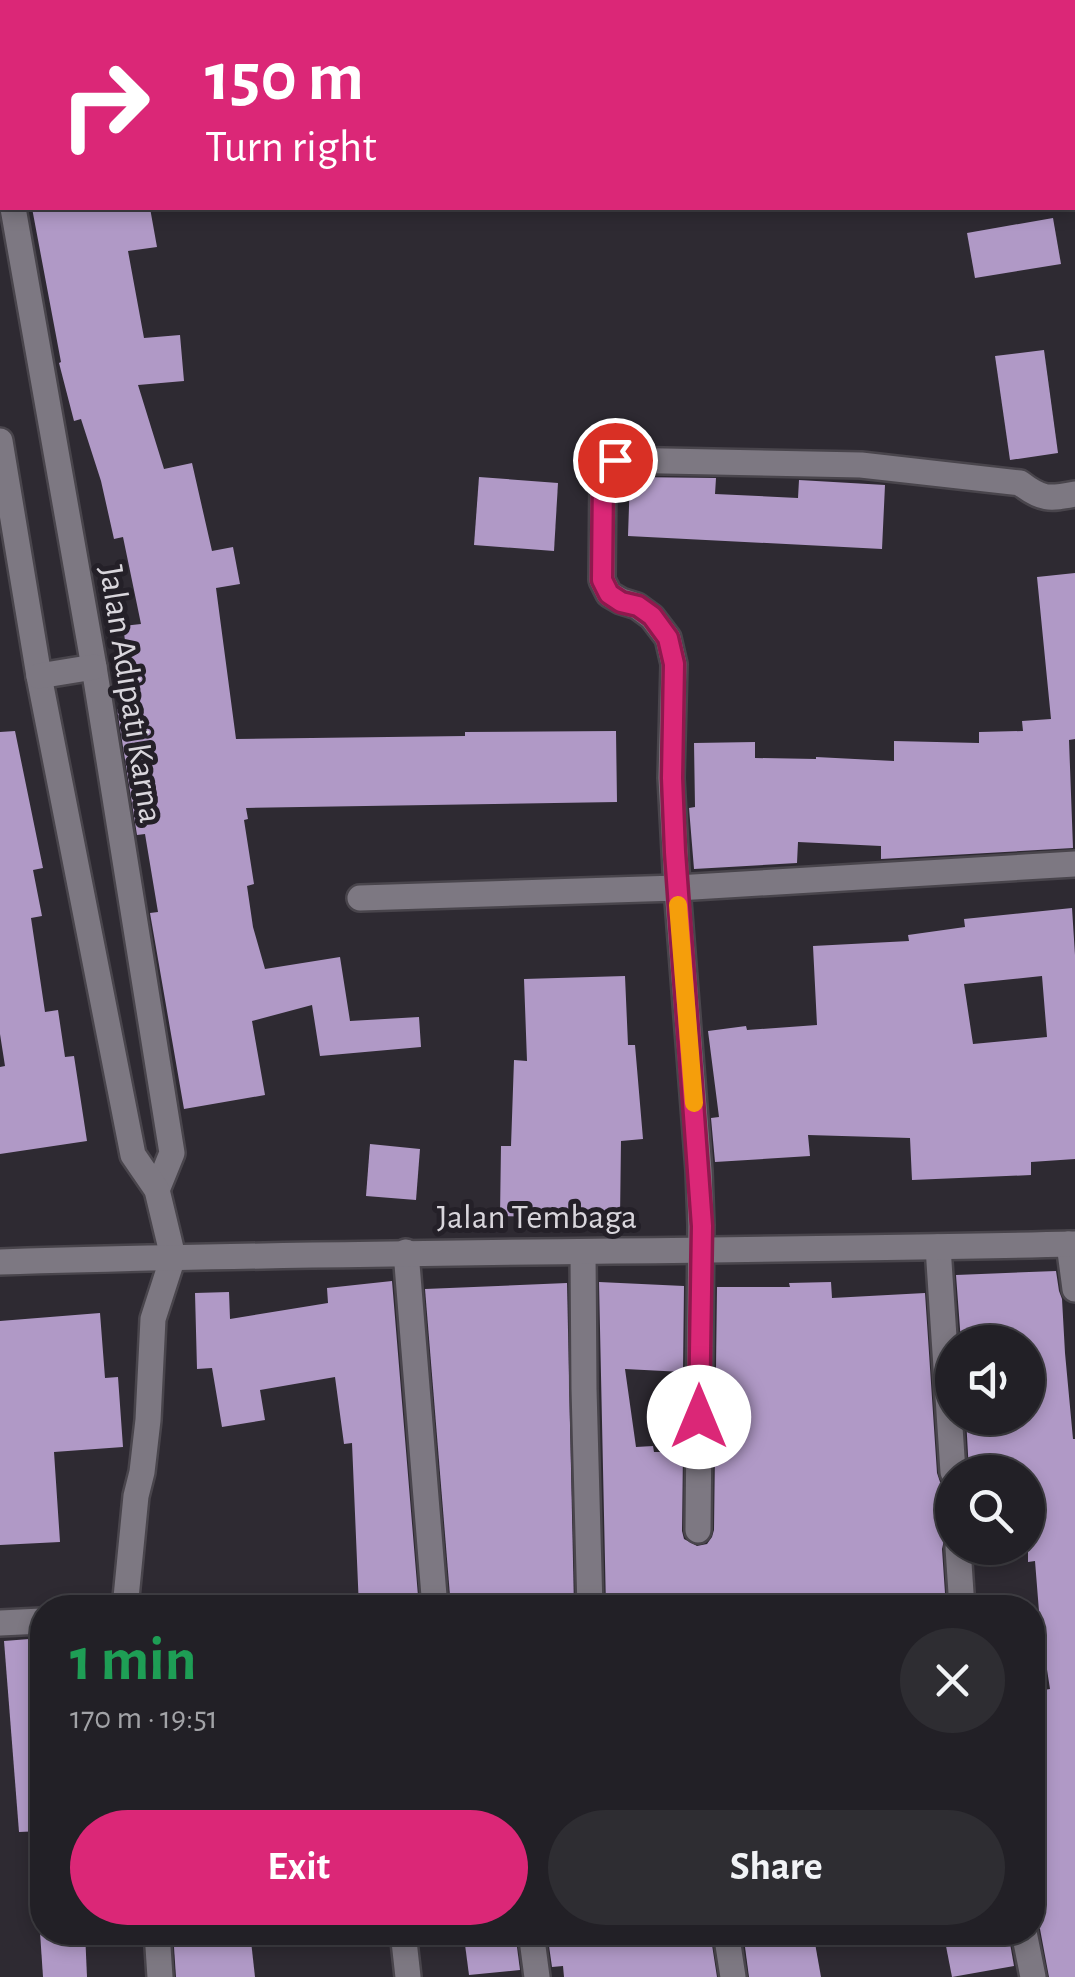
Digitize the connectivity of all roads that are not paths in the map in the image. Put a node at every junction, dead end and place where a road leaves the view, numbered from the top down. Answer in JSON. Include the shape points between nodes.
{"nodes":[{"id":1,"x":13,"y":210,"type":"edge"},
{"id":2,"x":9,"y":238,"type":"edge"},
{"id":3,"x":0,"y":441,"type":"edge"},
{"id":4,"x":1075,"y":494,"type":"edge"},
{"id":5,"x":94,"y":667,"type":"junction"},
{"id":6,"x":39,"y":676,"type":"junction"},
{"id":7,"x":1075,"y":864,"type":"edge"},
{"id":8,"x":677,"y":888,"type":"junction"},
{"id":9,"x":360,"y":898,"type":"dead end"},
{"id":10,"x":159,"y":1196,"type":"junction"},
{"id":11,"x":701,"y":1238,"type":"junction"},
{"id":12,"x":170,"y":1244,"type":"junction"},
{"id":13,"x":1072,"y":1244,"type":"edge"},
{"id":14,"x":938,"y":1247,"type":"junction"},
{"id":15,"x":406,"y":1252,"type":"junction"},
{"id":16,"x":583,"y":1252,"type":"junction"},
{"id":17,"x":0,"y":1262,"type":"edge"},
{"id":18,"x":1075,"y":1289,"type":"edge"},
{"id":19,"x":951,"y":1455,"type":"edge"},
{"id":20,"x":698,"y":1530,"type":"dead end"},
{"id":21,"x":959,"y":1565,"type":"edge"},
{"id":22,"x":126,"y":1595,"type":"edge"},
{"id":23,"x":434,"y":1595,"type":"edge"},
{"id":24,"x":590,"y":1595,"type":"edge"},
{"id":25,"x":961,"y":1595,"type":"edge"},
{"id":26,"x":30,"y":1622,"type":"edge"},
{"id":27,"x":0,"y":1623,"type":"edge"},
{"id":28,"x":158,"y":1945,"type":"edge"},
{"id":29,"x":404,"y":1945,"type":"edge"},
{"id":30,"x":533,"y":1945,"type":"edge"},
{"id":31,"x":728,"y":1945,"type":"edge"},
{"id":32,"x":1027,"y":1945,"type":"edge"},
{"id":33,"x":160,"y":1977,"type":"edge"},
{"id":34,"x":408,"y":1977,"type":"edge"},
{"id":35,"x":537,"y":1977,"type":"edge"},
{"id":36,"x":734,"y":1977,"type":"edge"},
{"id":37,"x":1033,"y":1977,"type":"edge"}],
"edges":[{"from":1,"to":2,"type":"street","name":"Jalan Adipati Karna"},
{"from":2,"to":5,"type":"street","name":"Jalan Adipati Karna"},
{"from":3,"to":6,"type":"street","name":"Jalan Adipati Karna"},
{"from":4,"to":8,"type":"street","via":[[1050,499],[1020,483],[861,466],[615,460],[607,466],[602,580],[609,594],[652,616],[668,638],[674,664]]},
{"from":5,"to":6,"type":"street"},
{"from":5,"to":10,"type":"street","name":"Jalan Adipati Karna","via":[[172,1153]]},
{"from":6,"to":10,"type":"street","name":"Jalan Adipati Karna","via":[[133,1155]]},
{"from":7,"to":8,"type":"street"},
{"from":8,"to":9,"type":"street"},
{"from":8,"to":11,"type":"street"},
{"from":10,"to":12,"type":"street","name":"Jalan Adipati Karna"},
{"from":11,"to":14,"type":"street","name":"Jalan Tembaga"},
{"from":11,"to":16,"type":"street","name":"Jalan Tembaga"},
{"from":11,"to":20,"type":"street"},
{"from":12,"to":15,"type":"street","name":"Jalan Tembaga"},
{"from":12,"to":17,"type":"street","name":"Jalan Tembaga"},
{"from":12,"to":22,"type":"street","via":[[153,1319]]},
{"from":13,"to":14,"type":"street","name":"Jalan Tembaga"},
{"from":13,"to":18,"type":"street"},
{"from":14,"to":19,"type":"street"},
{"from":15,"to":16,"type":"street","name":"Jalan Tembaga"},
{"from":15,"to":23,"type":"street"},
{"from":16,"to":24,"type":"street"},
{"from":21,"to":25,"type":"street"},
{"from":26,"to":27,"type":"street"},
{"from":28,"to":33,"type":"street"},
{"from":29,"to":34,"type":"street"},
{"from":30,"to":35,"type":"street"},
{"from":31,"to":36,"type":"street"},
{"from":32,"to":37,"type":"street"}]}
